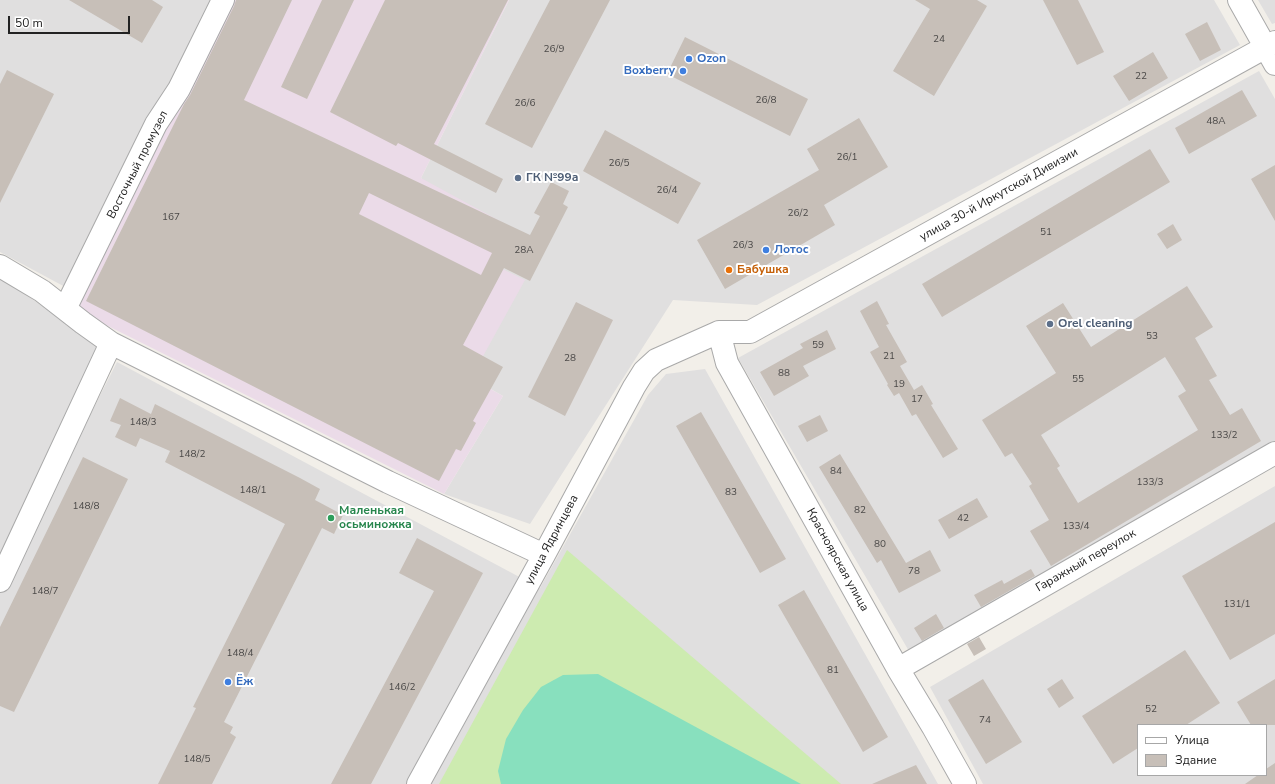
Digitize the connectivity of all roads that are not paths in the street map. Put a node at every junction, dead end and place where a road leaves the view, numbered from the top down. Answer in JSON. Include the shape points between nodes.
{"nodes":[{"id":1,"x":223,"y":0,"type":"edge"},
{"id":2,"x":1239,"y":0,"type":"edge"},
{"id":3,"x":1272,"y":52,"type":"edge"},
{"id":4,"x":0,"y":266,"type":"edge"},
{"id":5,"x":66,"y":309,"type":"junction"},
{"id":6,"x":720,"y":332,"type":"junction"},
{"id":7,"x":111,"y":343,"type":"junction"},
{"id":8,"x":1275,"y":453,"type":"edge"},
{"id":9,"x":544,"y":555,"type":"junction"},
{"id":10,"x":0,"y":581,"type":"edge"},
{"id":11,"x":898,"y":669,"type":"junction"},
{"id":12,"x":418,"y":784,"type":"edge"},
{"id":13,"x":965,"y":784,"type":"edge"}],
"edges":[{"from":1,"to":5,"type":"street","name":"Восточный промузел","via":[[179,89],[156,124]]},
{"from":2,"to":3,"type":"street"},
{"from":3,"to":6,"type":"street","name":"улица 30-й Иркутской Дивизии","via":[[750,332]]},
{"from":4,"to":5,"type":"street"},
{"from":5,"to":7,"type":"street"},
{"from":6,"to":9,"type":"street","name":"улица Ядринцева","via":[[656,360],[644,371]]},
{"from":6,"to":11,"type":"street","name":"Красноярская улица","via":[[727,363]]},
{"from":7,"to":9,"type":"street","via":[[388,482]]},
{"from":7,"to":10,"type":"street"},
{"from":8,"to":11,"type":"street","name":"Гаражный переулок"},
{"from":9,"to":12,"type":"street","name":"улица Ядринцева"},
{"from":11,"to":13,"type":"street","name":"Красноярская улица"}]}
